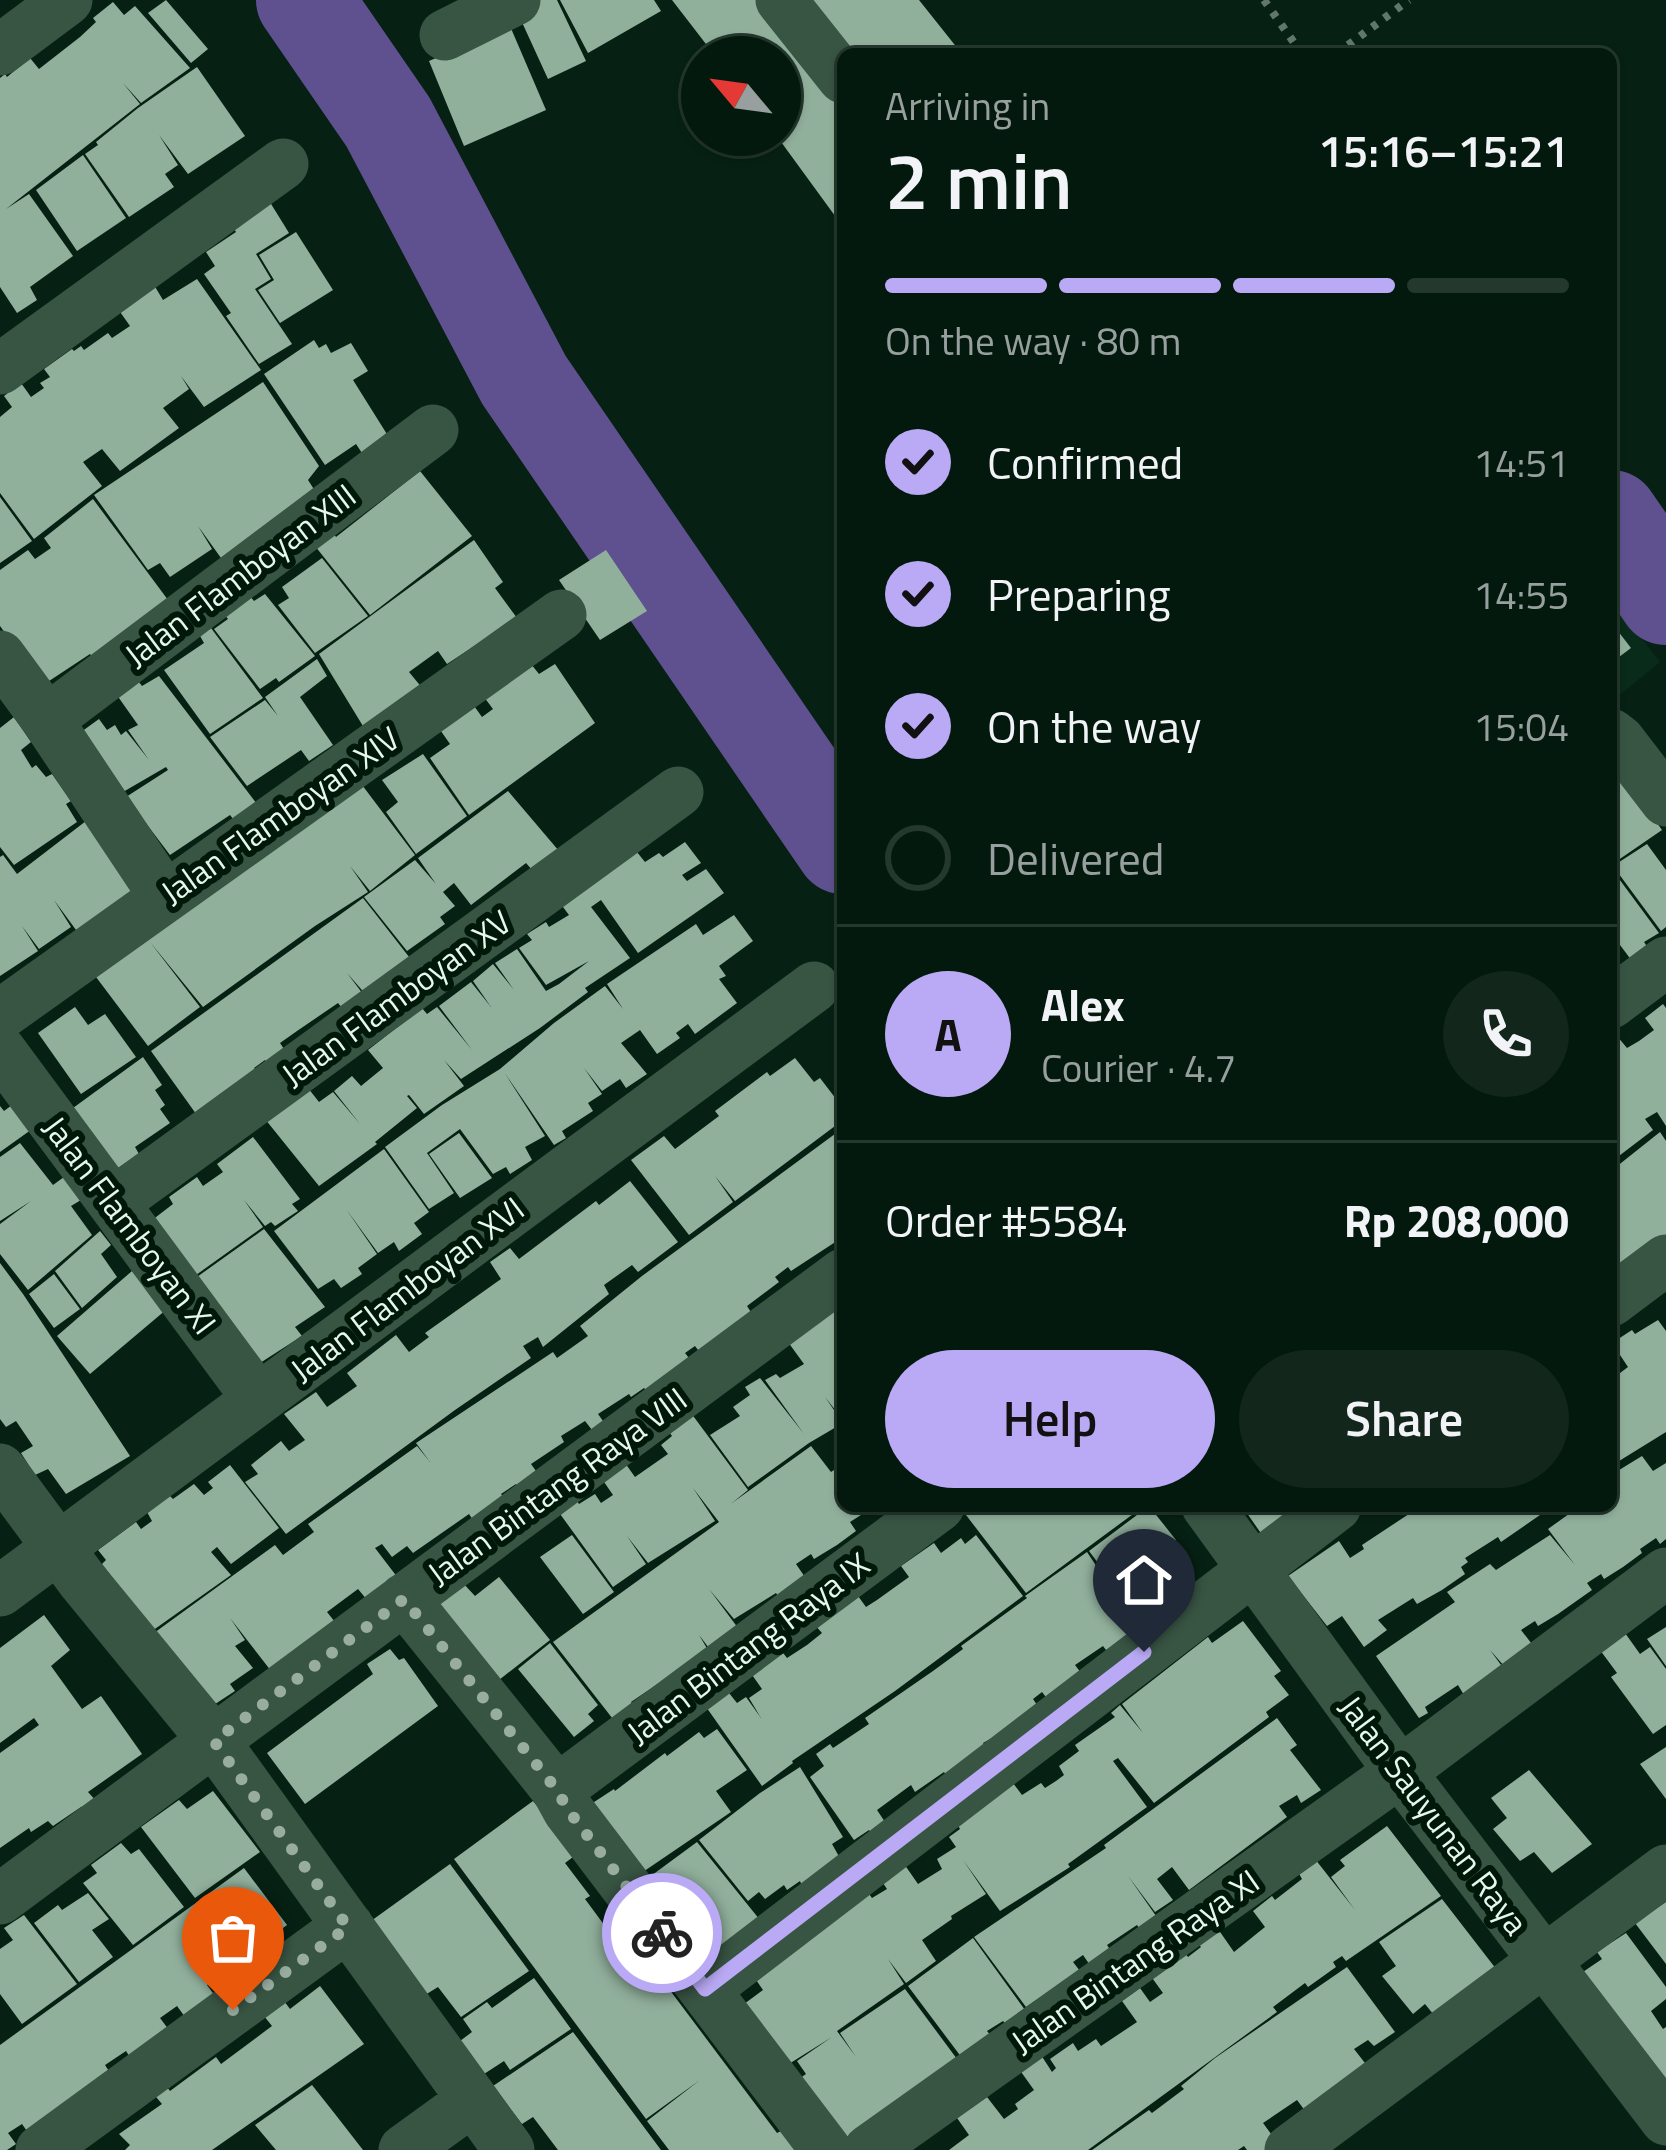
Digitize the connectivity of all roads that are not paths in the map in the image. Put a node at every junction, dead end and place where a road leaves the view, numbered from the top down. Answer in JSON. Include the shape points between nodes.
{"nodes":[{"id":1,"x":67,"y":0,"type":"edge"},
{"id":2,"x":515,"y":0,"type":"edge"},
{"id":3,"x":781,"y":0,"type":"edge"},
{"id":4,"x":445,"y":35,"type":"dead end"},
{"id":5,"x":0,"y":50,"type":"edge"},
{"id":6,"x":837,"y":70,"type":"edge"},
{"id":7,"x":283,"y":164,"type":"dead end"},
{"id":8,"x":0,"y":369,"type":"edge"},
{"id":9,"x":433,"y":430,"type":"dead end"},
{"id":10,"x":561,"y":615,"type":"dead end"},
{"id":11,"x":0,"y":656,"type":"edge"},
{"id":12,"x":47,"y":720,"type":"junction"},
{"id":13,"x":1617,"y":740,"type":"edge"},
{"id":14,"x":678,"y":792,"type":"dead end"},
{"id":15,"x":1666,"y":801,"type":"edge"},
{"id":16,"x":165,"y":897,"type":"junction"},
{"id":17,"x":1666,"y":962,"type":"edge"},
{"id":18,"x":814,"y":987,"type":"dead end"},
{"id":19,"x":1617,"y":999,"type":"edge"},
{"id":20,"x":0,"y":1015,"type":"edge"},
{"id":21,"x":0,"y":1050,"type":"edge"},
{"id":22,"x":113,"y":1204,"type":"junction"},
{"id":23,"x":1666,"y":1260,"type":"edge"},
{"id":24,"x":837,"y":1278,"type":"edge"},
{"id":25,"x":1617,"y":1297,"type":"edge"},
{"id":26,"x":258,"y":1400,"type":"junction"},
{"id":27,"x":0,"y":1469,"type":"edge"},
{"id":28,"x":931,"y":1512,"type":"edge"},
{"id":29,"x":1212,"y":1512,"type":"edge"},
{"id":30,"x":1328,"y":1512,"type":"edge"},
{"id":31,"x":59,"y":1547,"type":"junction"},
{"id":32,"x":1254,"y":1568,"type":"junction"},
{"id":33,"x":1666,"y":1574,"type":"edge"},
{"id":34,"x":0,"y":1591,"type":"edge"},
{"id":35,"x":404,"y":1599,"type":"junction"},
{"id":36,"x":214,"y":1741,"type":"junction"},
{"id":37,"x":1400,"y":1772,"type":"junction"},
{"id":38,"x":557,"y":1790,"type":"junction"},
{"id":39,"x":1666,"y":1870,"type":"edge"},
{"id":40,"x":0,"y":1899,"type":"edge"},
{"id":41,"x":348,"y":1927,"type":"junction"},
{"id":42,"x":1543,"y":1961,"type":"junction"},
{"id":43,"x":705,"y":1989,"type":"junction"},
{"id":44,"x":473,"y":2100,"type":"junction"},
{"id":45,"x":1666,"y":2120,"type":"edge"},
{"id":46,"x":41,"y":2150,"type":"edge"},
{"id":47,"x":404,"y":2150,"type":"edge"},
{"id":48,"x":508,"y":2150,"type":"edge"},
{"id":49,"x":826,"y":2150,"type":"edge"},
{"id":50,"x":869,"y":2150,"type":"edge"},
{"id":51,"x":1290,"y":2150,"type":"edge"}],
"edges":[{"from":1,"to":5,"type":"street"},
{"from":2,"to":4,"type":"street"},
{"from":3,"to":6,"type":"street"},
{"from":7,"to":8,"type":"street"},
{"from":9,"to":12,"type":"street","name":"Jalan Flamboyan XIII"},
{"from":10,"to":16,"type":"street","name":"Jalan Flamboyan XIV"},
{"from":11,"to":12,"type":"street"},
{"from":12,"to":16,"type":"street"},
{"from":13,"to":15,"type":"street"},
{"from":14,"to":22,"type":"street","name":"Jalan Flamboyan XV"},
{"from":16,"to":20,"type":"street","name":"Jalan Flamboyan XIV"},
{"from":17,"to":19,"type":"street"},
{"from":18,"to":26,"type":"street","name":"Jalan Flamboyan XVI"},
{"from":21,"to":22,"type":"street","name":"Jalan Flamboyan XI"},
{"from":22,"to":26,"type":"street","name":"Jalan Flamboyan XI"},
{"from":23,"to":25,"type":"street"},
{"from":24,"to":35,"type":"street","name":"Jalan Bintang Raya VIII"},
{"from":26,"to":31,"type":"street","name":"Jalan Flamboyan XVI"},
{"from":27,"to":31,"type":"street"},
{"from":28,"to":38,"type":"street","name":"Jalan Bintang Raya IX"},
{"from":29,"to":32,"type":"street","name":"Jalan Sauyunan Raya"},
{"from":30,"to":32,"type":"street"},
{"from":31,"to":34,"type":"street","name":"Jalan Flamboyan XVI"},
{"from":31,"to":36,"type":"street"},
{"from":32,"to":37,"type":"street","name":"Jalan Sauyunan Raya"},
{"from":32,"to":43,"type":"street"},
{"from":33,"to":37,"type":"street","name":"Jalan Bintang Raya XI"},
{"from":35,"to":36,"type":"street","name":"Jalan Bintang Raya VIII"},
{"from":35,"to":38,"type":"street"},
{"from":36,"to":40,"type":"street","name":"Jalan Bintang Raya VIII"},
{"from":36,"to":41,"type":"street"},
{"from":37,"to":42,"type":"street","name":"Jalan Sauyunan Raya"},
{"from":37,"to":50,"type":"street","name":"Jalan Bintang Raya XI"},
{"from":38,"to":43,"type":"street"},
{"from":39,"to":42,"type":"street"},
{"from":41,"to":44,"type":"street"},
{"from":41,"to":46,"type":"street"},
{"from":42,"to":45,"type":"street","name":"Jalan Sauyunan Raya"},
{"from":42,"to":51,"type":"street"},
{"from":43,"to":49,"type":"street"},
{"from":44,"to":47,"type":"street"},
{"from":44,"to":48,"type":"street"}]}
